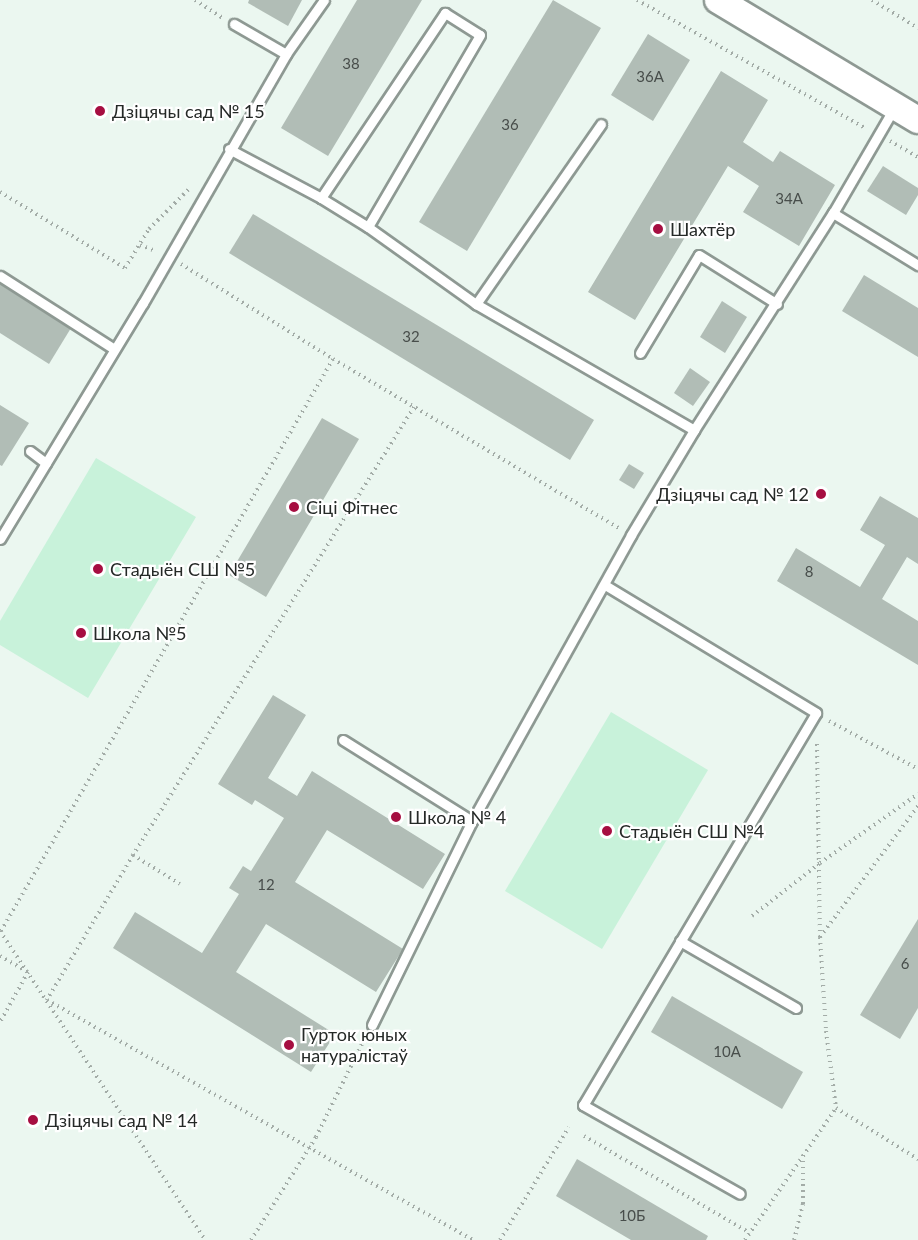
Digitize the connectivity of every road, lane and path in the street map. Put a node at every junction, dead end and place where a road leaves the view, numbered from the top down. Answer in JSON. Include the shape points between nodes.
{"nodes":[{"id":1,"x":195,"y":0,"type":"edge"},
{"id":2,"x":324,"y":0,"type":"edge"},
{"id":3,"x":638,"y":0,"type":"edge"},
{"id":4,"x":718,"y":0,"type":"edge"},
{"id":5,"x":872,"y":0,"type":"edge"},
{"id":6,"x":234,"y":24,"type":"joint"},
{"id":7,"x":918,"y":28,"type":"edge"},
{"id":8,"x":286,"y":54,"type":"junction"},
{"id":9,"x":895,"y":106,"type":"junction"},
{"id":10,"x":918,"y":120,"type":"edge"},
{"id":11,"x":601,"y":124,"type":"dead end"},
{"id":12,"x":877,"y":135,"type":"junction"},
{"id":13,"x":230,"y":149,"type":"junction"},
{"id":14,"x":918,"y":157,"type":"edge"},
{"id":15,"x":197,"y":181,"type":"dead end"},
{"id":16,"x":0,"y":192,"type":"edge"},
{"id":17,"x":321,"y":198,"type":"junction"},
{"id":18,"x":833,"y":213,"type":"junction"},
{"id":19,"x":368,"y":227,"type":"junction"},
{"id":20,"x":140,"y":245,"type":"junction"},
{"id":21,"x":168,"y":256,"type":"junction"},
{"id":22,"x":918,"y":265,"type":"edge"},
{"id":23,"x":0,"y":276,"type":"edge"},
{"id":24,"x":476,"y":304,"type":"junction"},
{"id":25,"x":777,"y":304,"type":"junction"},
{"id":26,"x":114,"y":349,"type":"junction"},
{"id":27,"x":640,"y":354,"type":"dead end"},
{"id":28,"x":333,"y":359,"type":"junction"},
{"id":29,"x":414,"y":407,"type":"junction"},
{"id":30,"x":694,"y":430,"type":"junction"},
{"id":31,"x":30,"y":451,"type":"dead end"},
{"id":32,"x":46,"y":463,"type":"junction"},
{"id":33,"x":631,"y":535,"type":"junction"},
{"id":34,"x":0,"y":539,"type":"edge"},
{"id":35,"x":605,"y":585,"type":"junction"},
{"id":36,"x":816,"y":713,"type":"junction"},
{"id":37,"x":343,"y":740,"type":"dead end"},
{"id":38,"x":918,"y":769,"type":"edge"},
{"id":39,"x":918,"y":794,"type":"edge"},
{"id":40,"x":918,"y":806,"type":"edge"},
{"id":41,"x":472,"y":821,"type":"junction"},
{"id":42,"x":133,"y":855,"type":"junction"},
{"id":43,"x":819,"y":863,"type":"junction"},
{"id":44,"x":180,"y":884,"type":"dead end"},
{"id":45,"x":752,"y":916,"type":"dead end"},
{"id":46,"x":0,"y":931,"type":"edge"},
{"id":47,"x":820,"y":937,"type":"junction"},
{"id":48,"x":680,"y":941,"type":"junction"},
{"id":49,"x":0,"y":956,"type":"edge"},
{"id":50,"x":28,"y":972,"type":"junction"},
{"id":51,"x":47,"y":1000,"type":"junction"},
{"id":52,"x":796,"y":1008,"type":"dead end"},
{"id":53,"x":0,"y":1022,"type":"edge"},
{"id":54,"x":372,"y":1025,"type":"joint"},
{"id":55,"x":836,"y":1108,"type":"junction"},
{"id":56,"x":569,"y":1127,"type":"dead end"},
{"id":57,"x":584,"y":1136,"type":"dead end"},
{"id":58,"x":309,"y":1146,"type":"junction"},
{"id":59,"x":803,"y":1154,"type":"junction"},
{"id":60,"x":918,"y":1159,"type":"edge"},
{"id":61,"x":740,"y":1194,"type":"dead end"},
{"id":62,"x":750,"y":1233,"type":"junction"},
{"id":63,"x":205,"y":1240,"type":"edge"},
{"id":64,"x":251,"y":1240,"type":"edge"},
{"id":65,"x":473,"y":1240,"type":"edge"},
{"id":66,"x":500,"y":1240,"type":"edge"},
{"id":67,"x":745,"y":1240,"type":"edge"},
{"id":68,"x":794,"y":1240,"type":"edge"}],
"edges":[{"from":1,"to":6,"type":"path"},
{"from":2,"to":8,"type":"lane"},
{"from":3,"to":12,"type":"path"},
{"from":4,"to":9,"type":"main road"},
{"from":5,"to":7,"type":"path"},
{"from":6,"to":8,"type":"lane"},
{"from":8,"to":13,"type":"lane"},
{"from":9,"to":10,"type":"main road"},
{"from":9,"to":12,"type":"lane"},
{"from":11,"to":24,"type":"lane"},
{"from":12,"to":14,"type":"path"},
{"from":12,"to":18,"type":"lane"},
{"from":13,"to":17,"type":"lane"},
{"from":13,"to":21,"type":"lane"},
{"from":15,"to":20,"type":"path","via":[[149,229]]},
{"from":16,"to":20,"type":"path","via":[[125,268]]},
{"from":17,"to":19,"type":"lane"},
{"from":17,"to":19,"type":"lane","via":[[446,12],[480,34]]},
{"from":18,"to":22,"type":"lane"},
{"from":18,"to":25,"type":"lane"},
{"from":19,"to":24,"type":"lane"},
{"from":20,"to":21,"type":"path"},
{"from":21,"to":26,"type":"lane"},
{"from":21,"to":28,"type":"path"},
{"from":23,"to":26,"type":"lane"},
{"from":24,"to":30,"type":"lane"},
{"from":25,"to":27,"type":"lane","via":[[699,255]]},
{"from":25,"to":30,"type":"lane"},
{"from":26,"to":32,"type":"lane"},
{"from":28,"to":29,"type":"path"},
{"from":28,"to":46,"type":"path"},
{"from":29,"to":33,"type":"path"},
{"from":29,"to":42,"type":"path"},
{"from":30,"to":33,"type":"lane"},
{"from":31,"to":32,"type":"lane"},
{"from":32,"to":34,"type":"lane"},
{"from":33,"to":35,"type":"lane"},
{"from":35,"to":36,"type":"lane"},
{"from":35,"to":41,"type":"lane"},
{"from":36,"to":38,"type":"path"},
{"from":36,"to":43,"type":"path"},
{"from":36,"to":48,"type":"lane"},
{"from":37,"to":41,"type":"lane"},
{"from":39,"to":43,"type":"path"},
{"from":40,"to":47,"type":"path"},
{"from":41,"to":54,"type":"lane"},
{"from":42,"to":44,"type":"path"},
{"from":42,"to":51,"type":"path"},
{"from":43,"to":45,"type":"path"},
{"from":43,"to":47,"type":"path"},
{"from":46,"to":50,"type":"path"},
{"from":47,"to":55,"type":"path"},
{"from":48,"to":52,"type":"lane"},
{"from":48,"to":61,"type":"lane","via":[[583,1105]]},
{"from":49,"to":50,"type":"path"},
{"from":50,"to":51,"type":"path"},
{"from":50,"to":53,"type":"path"},
{"from":51,"to":58,"type":"path"},
{"from":51,"to":63,"type":"path"},
{"from":54,"to":58,"type":"path"},
{"from":55,"to":59,"type":"path"},
{"from":55,"to":60,"type":"path"},
{"from":56,"to":66,"type":"path"},
{"from":57,"to":62,"type":"path"},
{"from":58,"to":64,"type":"path"},
{"from":58,"to":65,"type":"path"},
{"from":59,"to":62,"type":"path"},
{"from":59,"to":68,"type":"path","via":[[803,1204]]},
{"from":62,"to":67,"type":"path"}]}
